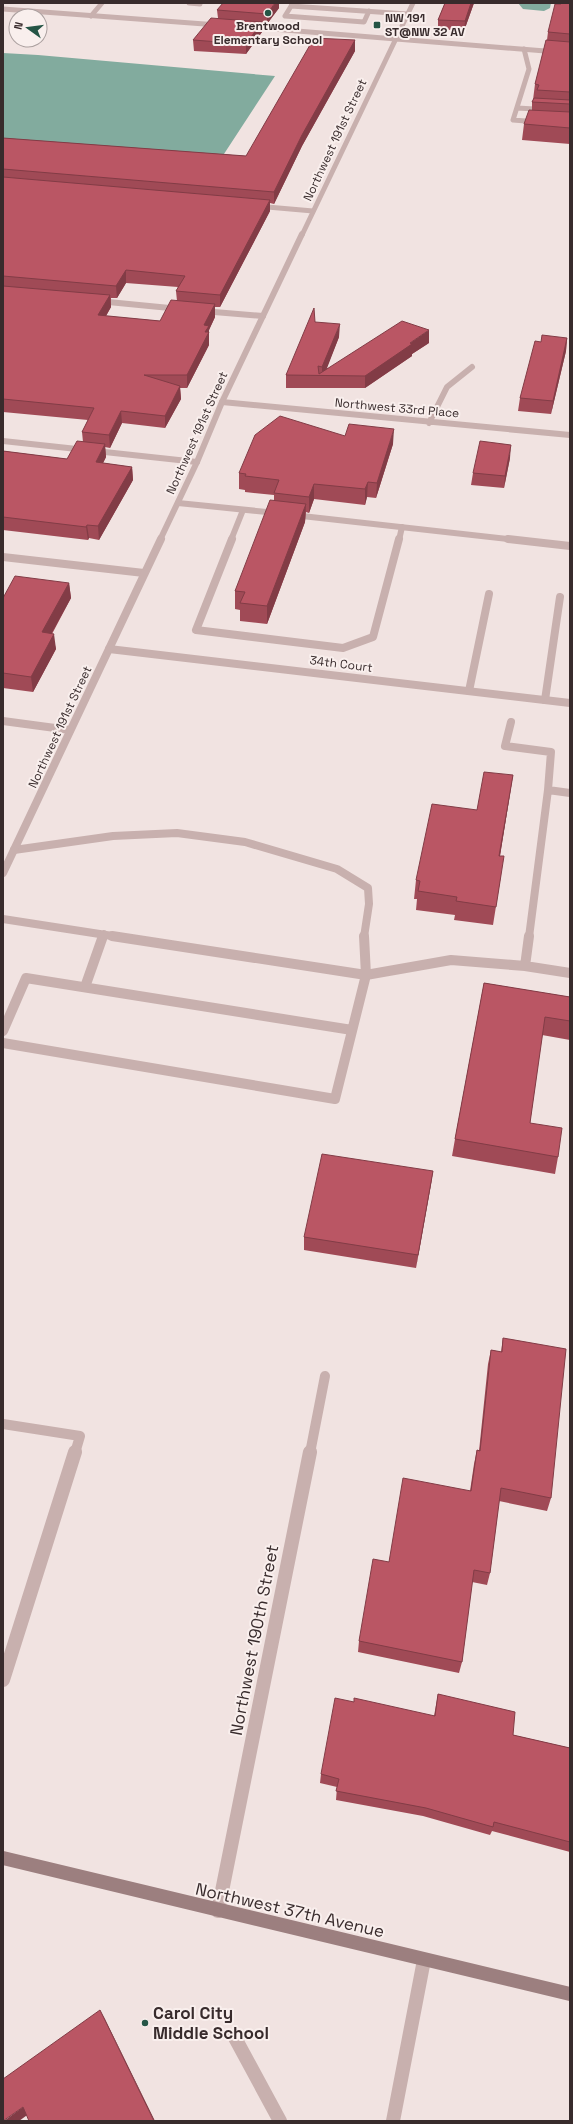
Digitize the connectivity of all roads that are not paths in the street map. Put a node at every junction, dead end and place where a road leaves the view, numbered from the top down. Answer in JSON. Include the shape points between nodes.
{"nodes":[{"id":1,"x":102,"y":3,"type":"edge"},
{"id":2,"x":189,"y":3,"type":"edge"},
{"id":3,"x":413,"y":3,"type":"edge"},
{"id":4,"x":200,"y":4,"type":"edge"},
{"id":5,"x":292,"y":5,"type":"edge"},
{"id":6,"x":3,"y":9,"type":"edge"},
{"id":7,"x":369,"y":11,"type":"junction"},
{"id":8,"x":407,"y":14,"type":"junction"},
{"id":9,"x":91,"y":16,"type":"junction"},
{"id":10,"x":224,"y":25,"type":"edge"},
{"id":11,"x":239,"y":26,"type":"edge"},
{"id":12,"x":395,"y":39,"type":"junction"},
{"id":13,"x":524,"y":49,"type":"junction"},
{"id":14,"x":570,"y":53,"type":"edge"},
{"id":15,"x":517,"y":108,"type":"junction"},
{"id":16,"x":570,"y":111,"type":"edge"},
{"id":17,"x":541,"y":122,"type":"edge"},
{"id":18,"x":250,"y":205,"type":"edge"},
{"id":19,"x":313,"y":211,"type":"junction"},
{"id":20,"x":90,"y":300,"type":"edge"},
{"id":21,"x":184,"y":309,"type":"edge"},
{"id":22,"x":192,"y":310,"type":"edge"},
{"id":23,"x":263,"y":316,"type":"junction"},
{"id":24,"x":472,"y":368,"type":"dead end"},
{"id":25,"x":222,"y":402,"type":"junction"},
{"id":26,"x":429,"y":423,"type":"junction"},
{"id":27,"x":570,"y":435,"type":"edge"},
{"id":28,"x":3,"y":442,"type":"edge"},
{"id":29,"x":197,"y":462,"type":"junction"},
{"id":30,"x":178,"y":503,"type":"junction"},
{"id":31,"x":243,"y":510,"type":"junction"},
{"id":32,"x":402,"y":527,"type":"junction"},
{"id":33,"x":570,"y":546,"type":"edge"},
{"id":34,"x":3,"y":557,"type":"edge"},
{"id":35,"x":144,"y":573,"type":"junction"},
{"id":36,"x":490,"y":594,"type":"dead end"},
{"id":37,"x":560,"y":597,"type":"dead end"},
{"id":38,"x":109,"y":649,"type":"junction"},
{"id":39,"x":469,"y":691,"type":"junction"},
{"id":40,"x":545,"y":700,"type":"junction"},
{"id":41,"x":570,"y":703,"type":"edge"},
{"id":42,"x":3,"y":721,"type":"edge"},
{"id":43,"x":511,"y":722,"type":"dead end"},
{"id":44,"x":70,"y":730,"type":"junction"},
{"id":45,"x":548,"y":790,"type":"junction"},
{"id":46,"x":570,"y":793,"type":"edge"},
{"id":47,"x":14,"y":850,"type":"junction"},
{"id":48,"x":3,"y":873,"type":"edge"},
{"id":49,"x":3,"y":919,"type":"edge"},
{"id":50,"x":104,"y":934,"type":"junction"},
{"id":51,"x":525,"y":966,"type":"junction"},
{"id":52,"x":570,"y":973,"type":"edge"},
{"id":53,"x":366,"y":975,"type":"junction"},
{"id":54,"x":85,"y":987,"type":"junction"},
{"id":55,"x":352,"y":1030,"type":"junction"},
{"id":56,"x":3,"y":1031,"type":"edge"},
{"id":57,"x":3,"y":1043,"type":"edge"},
{"id":58,"x":325,"y":1376,"type":"dead end"},
{"id":59,"x":3,"y":1424,"type":"edge"},
{"id":60,"x":3,"y":1680,"type":"edge"},
{"id":61,"x":3,"y":1858,"type":"edge"},
{"id":62,"x":218,"y":1911,"type":"junction"},
{"id":63,"x":424,"y":1960,"type":"junction"},
{"id":64,"x":570,"y":1994,"type":"edge"},
{"id":65,"x":234,"y":2036,"type":"dead end"},
{"id":66,"x":280,"y":2121,"type":"edge"},
{"id":67,"x":393,"y":2121,"type":"edge"}],
"edges":[{"from":1,"to":9,"type":"street"},
{"from":2,"to":4,"type":"street"},
{"from":3,"to":8,"type":"street","name":"Northwest 191st Street"},
{"from":5,"to":7,"type":"street"},
{"from":5,"to":7,"type":"street","via":[[285,16],[364,22]]},
{"from":6,"to":9,"type":"street"},
{"from":7,"to":8,"type":"street"},
{"from":8,"to":12,"type":"street","name":"Northwest 191st Street"},
{"from":9,"to":10,"type":"street"},
{"from":11,"to":12,"type":"street"},
{"from":12,"to":13,"type":"street"},
{"from":12,"to":19,"type":"street","name":"Northwest 191st Street"},
{"from":13,"to":14,"type":"street"},
{"from":13,"to":15,"type":"street","via":[[529,69]]},
{"from":15,"to":16,"type":"street"},
{"from":15,"to":17,"type":"street","via":[[513,120]]},
{"from":18,"to":19,"type":"street"},
{"from":19,"to":23,"type":"street","name":"Northwest 191st Street"},
{"from":20,"to":21,"type":"street"},
{"from":22,"to":23,"type":"street"},
{"from":23,"to":25,"type":"street","name":"Northwest 191st Street"},
{"from":24,"to":26,"type":"street","via":[[447,387]]},
{"from":25,"to":26,"type":"street","name":"Northwest 33rd Place"},
{"from":25,"to":29,"type":"street","name":"Northwest 191st Street"},
{"from":26,"to":27,"type":"street","name":"Northwest 33rd Place"},
{"from":28,"to":29,"type":"street"},
{"from":29,"to":30,"type":"street","name":"Northwest 191st Street"},
{"from":30,"to":31,"type":"street"},
{"from":30,"to":35,"type":"street","name":"Northwest 191st Street"},
{"from":31,"to":32,"type":"street"},
{"from":31,"to":32,"type":"street","via":[[196,630],[343,648],[373,637]]},
{"from":32,"to":33,"type":"street"},
{"from":34,"to":35,"type":"street"},
{"from":35,"to":38,"type":"street","name":"Northwest 191st Street"},
{"from":36,"to":39,"type":"street"},
{"from":37,"to":40,"type":"street"},
{"from":38,"to":39,"type":"street","name":"34th Court"},
{"from":38,"to":44,"type":"street","name":"Northwest 191st Street"},
{"from":39,"to":40,"type":"street","name":"34th Court"},
{"from":40,"to":41,"type":"street","name":"34th Court"},
{"from":42,"to":44,"type":"street"},
{"from":43,"to":45,"type":"street","via":[[505,746],[551,752]]},
{"from":44,"to":47,"type":"street","name":"Northwest 191st Street"},
{"from":45,"to":46,"type":"street"},
{"from":45,"to":51,"type":"street"},
{"from":47,"to":48,"type":"street","name":"Northwest 191st Street"},
{"from":47,"to":53,"type":"street","via":[[114,836],[178,833],[245,842],[337,869],[368,888],[369,904],[364,932]]},
{"from":49,"to":50,"type":"street"},
{"from":50,"to":53,"type":"street"},
{"from":50,"to":54,"type":"street"},
{"from":51,"to":52,"type":"street"},
{"from":51,"to":53,"type":"street","via":[[450,960]]},
{"from":53,"to":55,"type":"street"},
{"from":54,"to":55,"type":"street"},
{"from":54,"to":56,"type":"street","via":[[26,978]]},
{"from":55,"to":57,"type":"street","via":[[335,1099]]},
{"from":58,"to":62,"type":"street","name":"Northwest 190th Street"},
{"from":59,"to":60,"type":"street","via":[[80,1436]]},
{"from":61,"to":62,"type":"main road","name":"Northwest 37th Avenue"},
{"from":62,"to":63,"type":"main road","name":"Northwest 37th Avenue"},
{"from":63,"to":64,"type":"main road","name":"Northwest 37th Avenue"},
{"from":63,"to":67,"type":"street"},
{"from":65,"to":66,"type":"street"}]}
